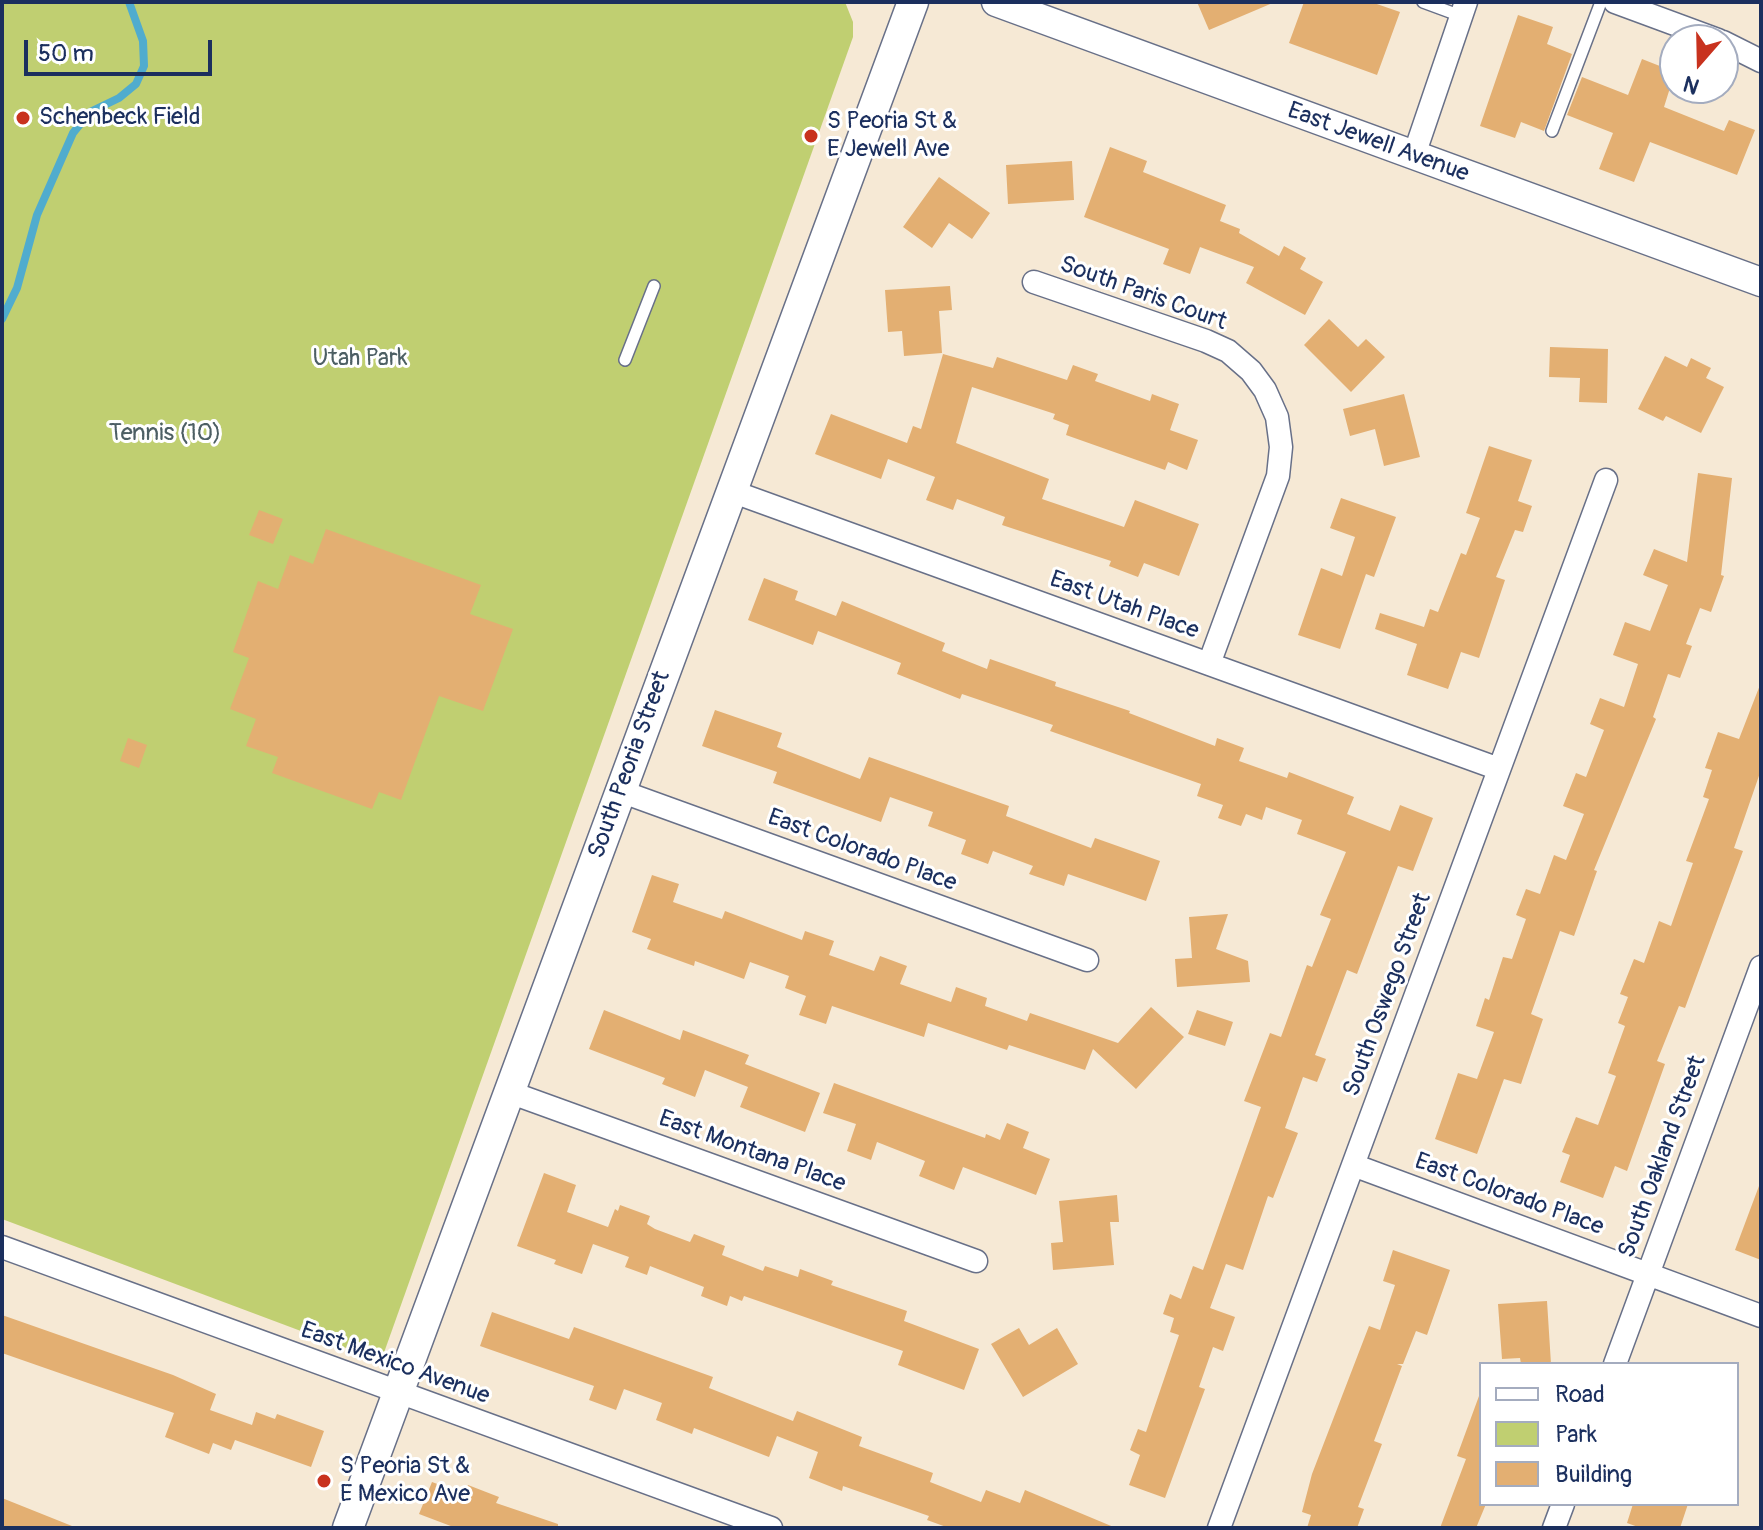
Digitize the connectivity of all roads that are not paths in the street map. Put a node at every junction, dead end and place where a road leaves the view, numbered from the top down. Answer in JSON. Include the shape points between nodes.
{"nodes":[{"id":1,"x":913,"y":2,"type":"edge"},
{"id":2,"x":996,"y":2,"type":"edge"},
{"id":3,"x":1423,"y":2,"type":"edge"},
{"id":4,"x":1601,"y":2,"type":"edge"},
{"id":5,"x":1615,"y":2,"type":"edge"},
{"id":6,"x":1463,"y":9,"type":"edge"},
{"id":7,"x":1675,"y":24,"type":"edge"},
{"id":8,"x":1739,"y":50,"type":"edge"},
{"id":9,"x":1761,"y":61,"type":"edge"},
{"id":10,"x":1552,"y":131,"type":"dead end"},
{"id":11,"x":1414,"y":155,"type":"junction"},
{"id":12,"x":1034,"y":282,"type":"dead end"},
{"id":13,"x":1761,"y":282,"type":"edge"},
{"id":14,"x":654,"y":286,"type":"dead end"},
{"id":15,"x":625,"y":360,"type":"dead end"},
{"id":16,"x":1606,"y":480,"type":"dead end"},
{"id":17,"x":731,"y":491,"type":"junction"},
{"id":18,"x":1209,"y":664,"type":"junction"},
{"id":19,"x":1499,"y":769,"type":"junction"},
{"id":20,"x":620,"y":791,"type":"junction"},
{"id":21,"x":1087,"y":960,"type":"dead end"},
{"id":22,"x":1761,"y":967,"type":"edge"},
{"id":23,"x":509,"y":1092,"type":"junction"},
{"id":24,"x":1353,"y":1165,"type":"junction"},
{"id":25,"x":2,"y":1247,"type":"edge"},
{"id":26,"x":976,"y":1261,"type":"dead end"},
{"id":27,"x":1648,"y":1274,"type":"junction"},
{"id":28,"x":1761,"y":1316,"type":"edge"},
{"id":29,"x":1616,"y":1362,"type":"edge"},
{"id":30,"x":397,"y":1393,"type":"junction"},
{"id":31,"x":1562,"y":1506,"type":"edge"},
{"id":32,"x":348,"y":1528,"type":"edge"},
{"id":33,"x":771,"y":1528,"type":"edge"},
{"id":34,"x":1219,"y":1528,"type":"edge"},
{"id":35,"x":1554,"y":1528,"type":"edge"}],
"edges":[{"from":1,"to":17,"type":"main road","name":"South Peoria Street"},
{"from":2,"to":11,"type":"street","name":"East Jewell Avenue"},
{"from":3,"to":6,"type":"lane"},
{"from":4,"to":10,"type":"lane"},
{"from":5,"to":7,"type":"street"},
{"from":6,"to":11,"type":"street"},
{"from":8,"to":9,"type":"street"},
{"from":11,"to":13,"type":"street","name":"East Jewell Avenue"},
{"from":12,"to":18,"type":"street","name":"South Paris Court","via":[[1228,351],[1265,390],[1277,417],[1278,476]]},
{"from":14,"to":15,"type":"lane"},
{"from":16,"to":19,"type":"street","name":"South Oswego Street"},
{"from":17,"to":18,"type":"street","name":"East Utah Place"},
{"from":17,"to":20,"type":"main road","name":"South Peoria Street"},
{"from":18,"to":19,"type":"street","name":"East Utah Place"},
{"from":19,"to":24,"type":"street","name":"South Oswego Street"},
{"from":20,"to":21,"type":"street","name":"East Colorado Place"},
{"from":20,"to":23,"type":"main road","name":"South Peoria Street"},
{"from":22,"to":27,"type":"street","name":"South Oakland Street"},
{"from":23,"to":26,"type":"street","name":"East Montana Place"},
{"from":23,"to":30,"type":"main road","name":"South Peoria Street"},
{"from":24,"to":27,"type":"street","name":"East Colorado Place"},
{"from":24,"to":34,"type":"street","name":"South Oswego Street"},
{"from":25,"to":30,"type":"street","name":"East Mexico Avenue"},
{"from":27,"to":28,"type":"street","name":"East Colorado Place"},
{"from":27,"to":29,"type":"street","name":"South Oakland Street"},
{"from":30,"to":32,"type":"main road","name":"South Peoria Street"},
{"from":30,"to":33,"type":"street","name":"East Mexico Avenue"},
{"from":31,"to":35,"type":"street"}]}
